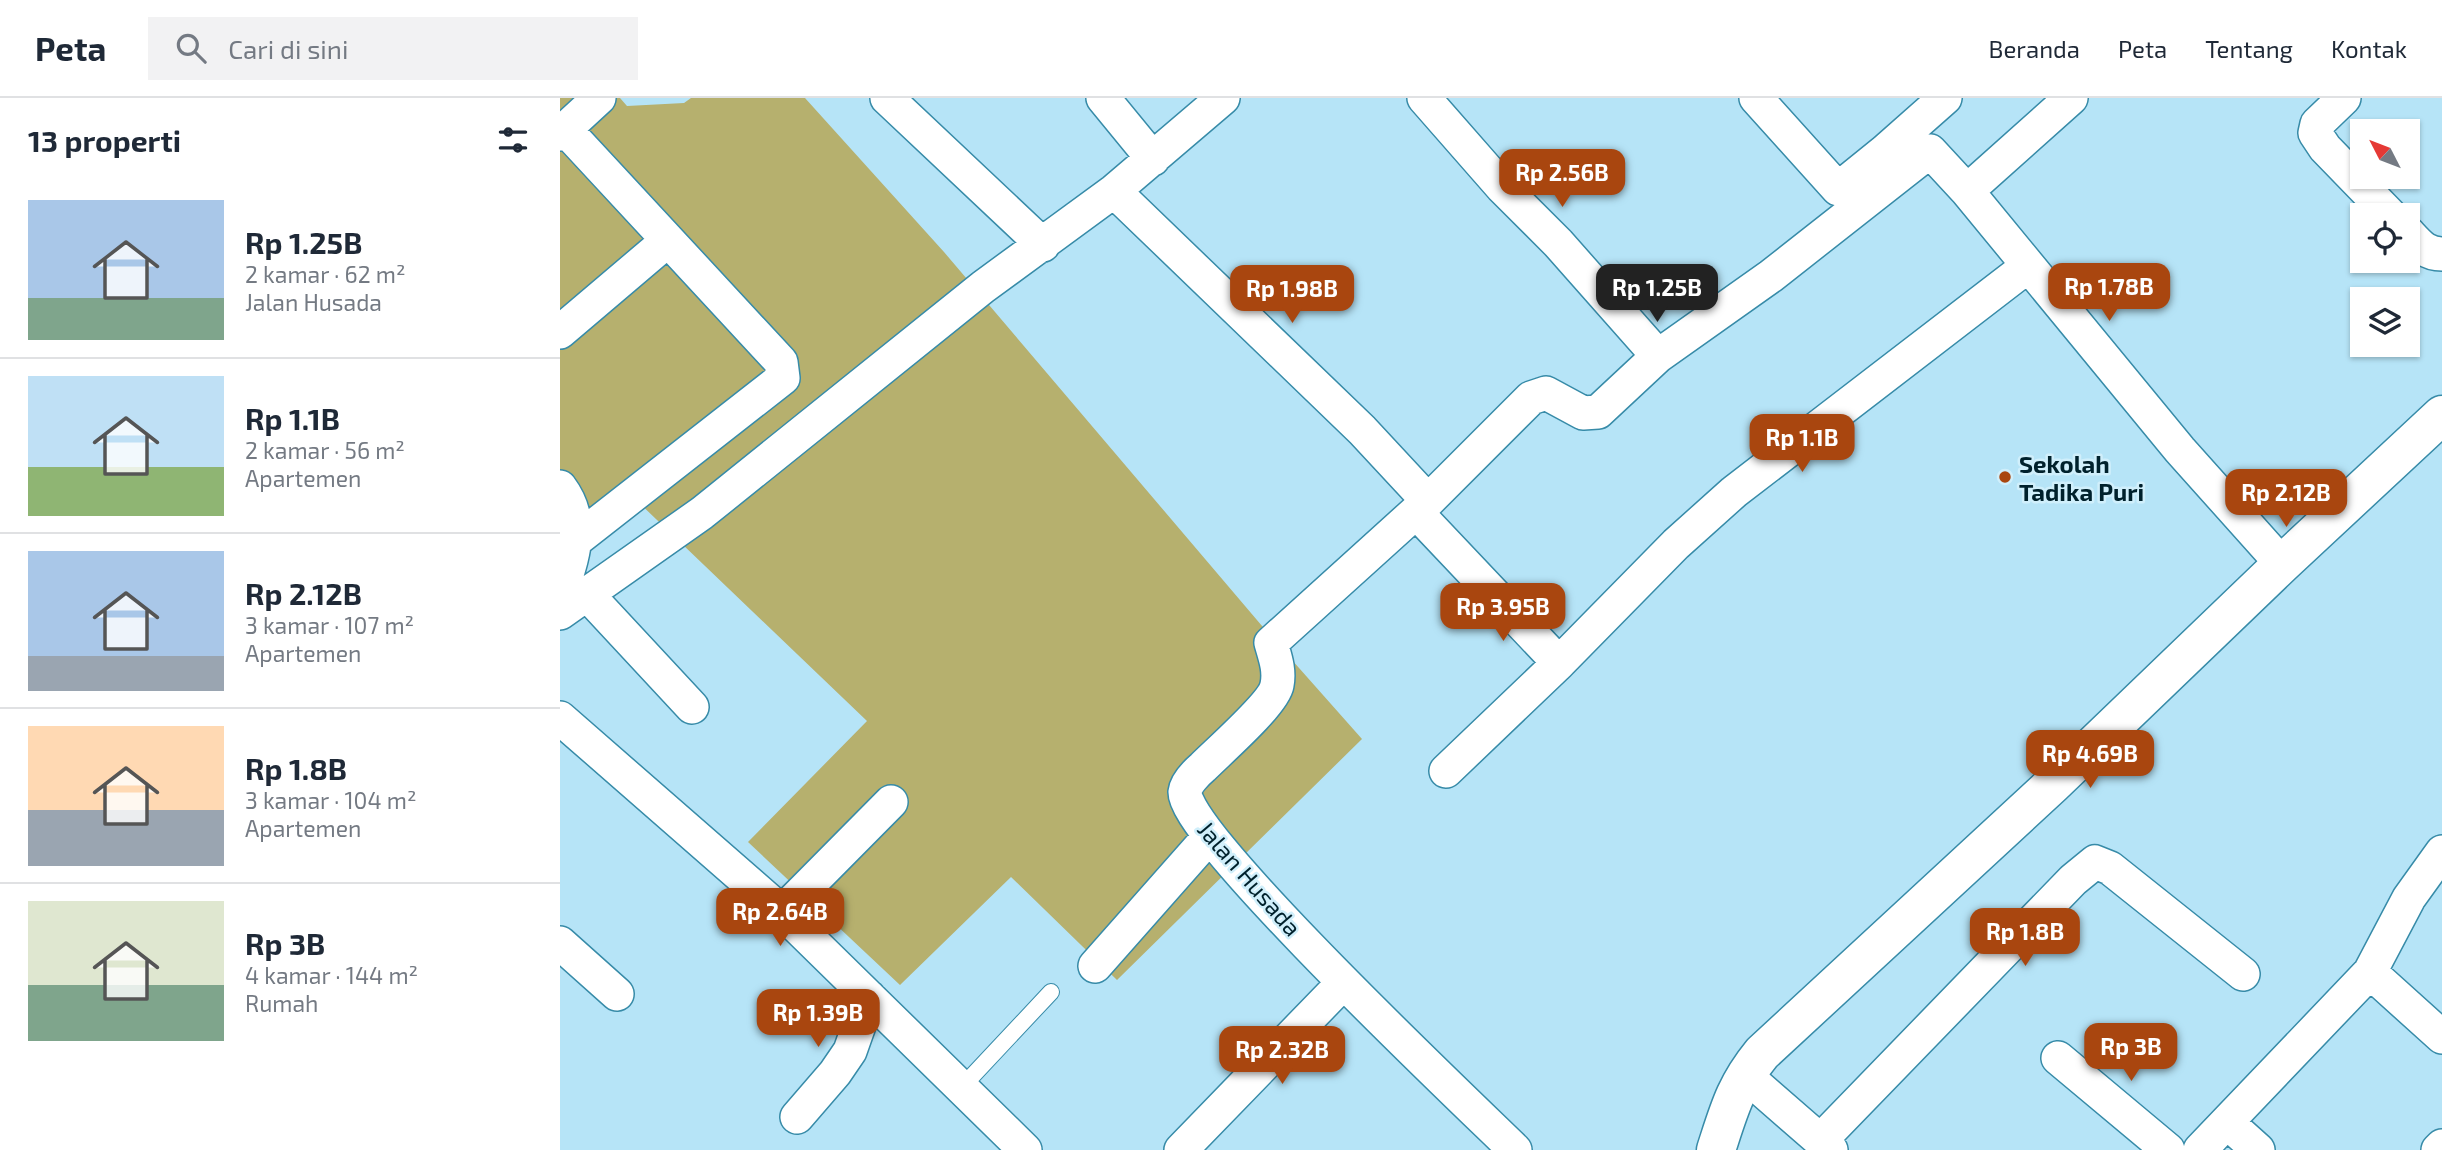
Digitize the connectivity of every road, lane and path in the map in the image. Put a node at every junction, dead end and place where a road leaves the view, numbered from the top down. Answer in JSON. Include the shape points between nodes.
{"nodes":[{"id":1,"x":599,"y":98,"type":"edge"},
{"id":2,"x":887,"y":98,"type":"edge"},
{"id":3,"x":1102,"y":98,"type":"edge"},
{"id":4,"x":1223,"y":98,"type":"edge"},
{"id":5,"x":1424,"y":98,"type":"edge"},
{"id":6,"x":1756,"y":98,"type":"edge"},
{"id":7,"x":1945,"y":98,"type":"edge"},
{"id":8,"x":2071,"y":98,"type":"edge"},
{"id":9,"x":2344,"y":98,"type":"edge"},
{"id":10,"x":562,"y":132,"type":"edge"},
{"id":11,"x":1153,"y":159,"type":"junction"},
{"id":12,"x":1114,"y":191,"type":"junction"},
{"id":13,"x":1967,"y":191,"type":"junction"},
{"id":14,"x":2378,"y":203,"type":"edge"},
{"id":15,"x":667,"y":241,"type":"junction"},
{"id":16,"x":1043,"y":245,"type":"junction"},
{"id":17,"x":2420,"y":246,"type":"edge"},
{"id":18,"x":2442,"y":254,"type":"edge"},
{"id":19,"x":2028,"y":266,"type":"junction"},
{"id":20,"x":560,"y":332,"type":"edge"},
{"id":21,"x":1658,"y":356,"type":"junction"},
{"id":22,"x":2442,"y":415,"type":"edge"},
{"id":23,"x":560,"y":487,"type":"edge"},
{"id":24,"x":1422,"y":507,"type":"junction"},
{"id":25,"x":576,"y":540,"type":"junction"},
{"id":26,"x":2282,"y":564,"type":"junction"},
{"id":27,"x":573,"y":595,"type":"edge"},
{"id":28,"x":560,"y":613,"type":"edge"},
{"id":29,"x":1559,"y":663,"type":"junction"},
{"id":30,"x":692,"y":707,"type":"dead end"},
{"id":31,"x":560,"y":718,"type":"edge"},
{"id":32,"x":1446,"y":771,"type":"dead end"},
{"id":33,"x":891,"y":802,"type":"dead end"},
{"id":34,"x":1209,"y":837,"type":"junction"},
{"id":35,"x":2442,"y":852,"type":"edge"},
{"id":36,"x":782,"y":912,"type":"junction"},
{"id":37,"x":560,"y":943,"type":"edge"},
{"id":38,"x":1094,"y":966,"type":"dead end"},
{"id":39,"x":2370,"y":972,"type":"junction"},
{"id":40,"x":2243,"y":974,"type":"dead end"},
{"id":41,"x":1343,"y":983,"type":"junction"},
{"id":42,"x":1052,"y":992,"type":"dead end"},
{"id":43,"x":617,"y":994,"type":"dead end"},
{"id":44,"x":869,"y":997,"type":"junction"},
{"id":45,"x":2442,"y":1037,"type":"edge"},
{"id":46,"x":2058,"y":1058,"type":"dead end"},
{"id":47,"x":1745,"y":1074,"type":"junction"},
{"id":48,"x":961,"y":1088,"type":"junction"},
{"id":49,"x":797,"y":1117,"type":"dead end"},
{"id":50,"x":2228,"y":1123,"type":"junction"},
{"id":51,"x":1825,"y":1145,"type":"edge"},
{"id":52,"x":2442,"y":1146,"type":"edge"},
{"id":53,"x":1025,"y":1150,"type":"edge"},
{"id":54,"x":1181,"y":1150,"type":"edge"},
{"id":55,"x":1515,"y":1150,"type":"edge"},
{"id":56,"x":1716,"y":1150,"type":"edge"},
{"id":57,"x":2168,"y":1150,"type":"edge"},
{"id":58,"x":2200,"y":1150,"type":"edge"},
{"id":59,"x":2258,"y":1150,"type":"edge"},
{"id":60,"x":2438,"y":1150,"type":"edge"}],
"edges":[{"from":1,"to":10,"type":"street"},
{"from":2,"to":16,"type":"street"},
{"from":3,"to":11,"type":"street"},
{"from":4,"to":11,"type":"street"},
{"from":5,"to":21,"type":"street"},
{"from":6,"to":7,"type":"street","via":[[1838,188]]},
{"from":8,"to":13,"type":"street"},
{"from":9,"to":14,"type":"street","via":[[2317,124],[2315,133]]},
{"from":10,"to":15,"type":"street"},
{"from":11,"to":12,"type":"street"},
{"from":12,"to":16,"type":"street"},
{"from":12,"to":24,"type":"street","via":[[1362,430]]},
{"from":13,"to":19,"type":"street"},
{"from":13,"to":21,"type":"street","via":[[1930,151],[1771,276]]},
{"from":15,"to":20,"type":"street"},
{"from":15,"to":25,"type":"street","via":[[780,362],[783,378]]},
{"from":16,"to":27,"type":"street","via":[[983,287],[702,513]]},
{"from":17,"to":18,"type":"street","via":[[2432,254]]},
{"from":19,"to":26,"type":"street","via":[[2180,450]]},
{"from":19,"to":29,"type":"street","via":[[1734,492]]},
{"from":21,"to":24,"type":"street","via":[[1598,412],[1583,413],[1546,393],[1531,398]]},
{"from":22,"to":26,"type":"street"},
{"from":23,"to":25,"type":"street","via":[[576,518]]},
{"from":24,"to":29,"type":"street"},
{"from":24,"to":34,"type":"street","name":"Jalan Husada","via":[[1271,643],[1279,671],[1277,688],[1185,790],[1186,801]]},
{"from":25,"to":27,"type":"street"},
{"from":26,"to":47,"type":"street","via":[[1762,1053]]},
{"from":27,"to":28,"type":"street"},
{"from":27,"to":30,"type":"street"},
{"from":29,"to":32,"type":"street"},
{"from":31,"to":36,"type":"street"},
{"from":33,"to":36,"type":"street"},
{"from":34,"to":38,"type":"street"},
{"from":34,"to":41,"type":"street","name":"Jalan Husada"},
{"from":35,"to":39,"type":"street","via":[[2409,898]]},
{"from":36,"to":44,"type":"street"},
{"from":37,"to":43,"type":"street"},
{"from":39,"to":45,"type":"street"},
{"from":39,"to":50,"type":"street"},
{"from":40,"to":51,"type":"street","via":[[2110,868],[2095,862]]},
{"from":41,"to":54,"type":"street"},
{"from":41,"to":55,"type":"street","name":"Jalan Husada"},
{"from":42,"to":48,"type":"lane"},
{"from":44,"to":48,"type":"street"},
{"from":44,"to":49,"type":"street","via":[[850,1051]]},
{"from":46,"to":57,"type":"street"},
{"from":47,"to":51,"type":"street"},
{"from":47,"to":56,"type":"street"},
{"from":48,"to":53,"type":"street"},
{"from":50,"to":58,"type":"street"},
{"from":50,"to":59,"type":"street"},
{"from":52,"to":60,"type":"street"}]}
